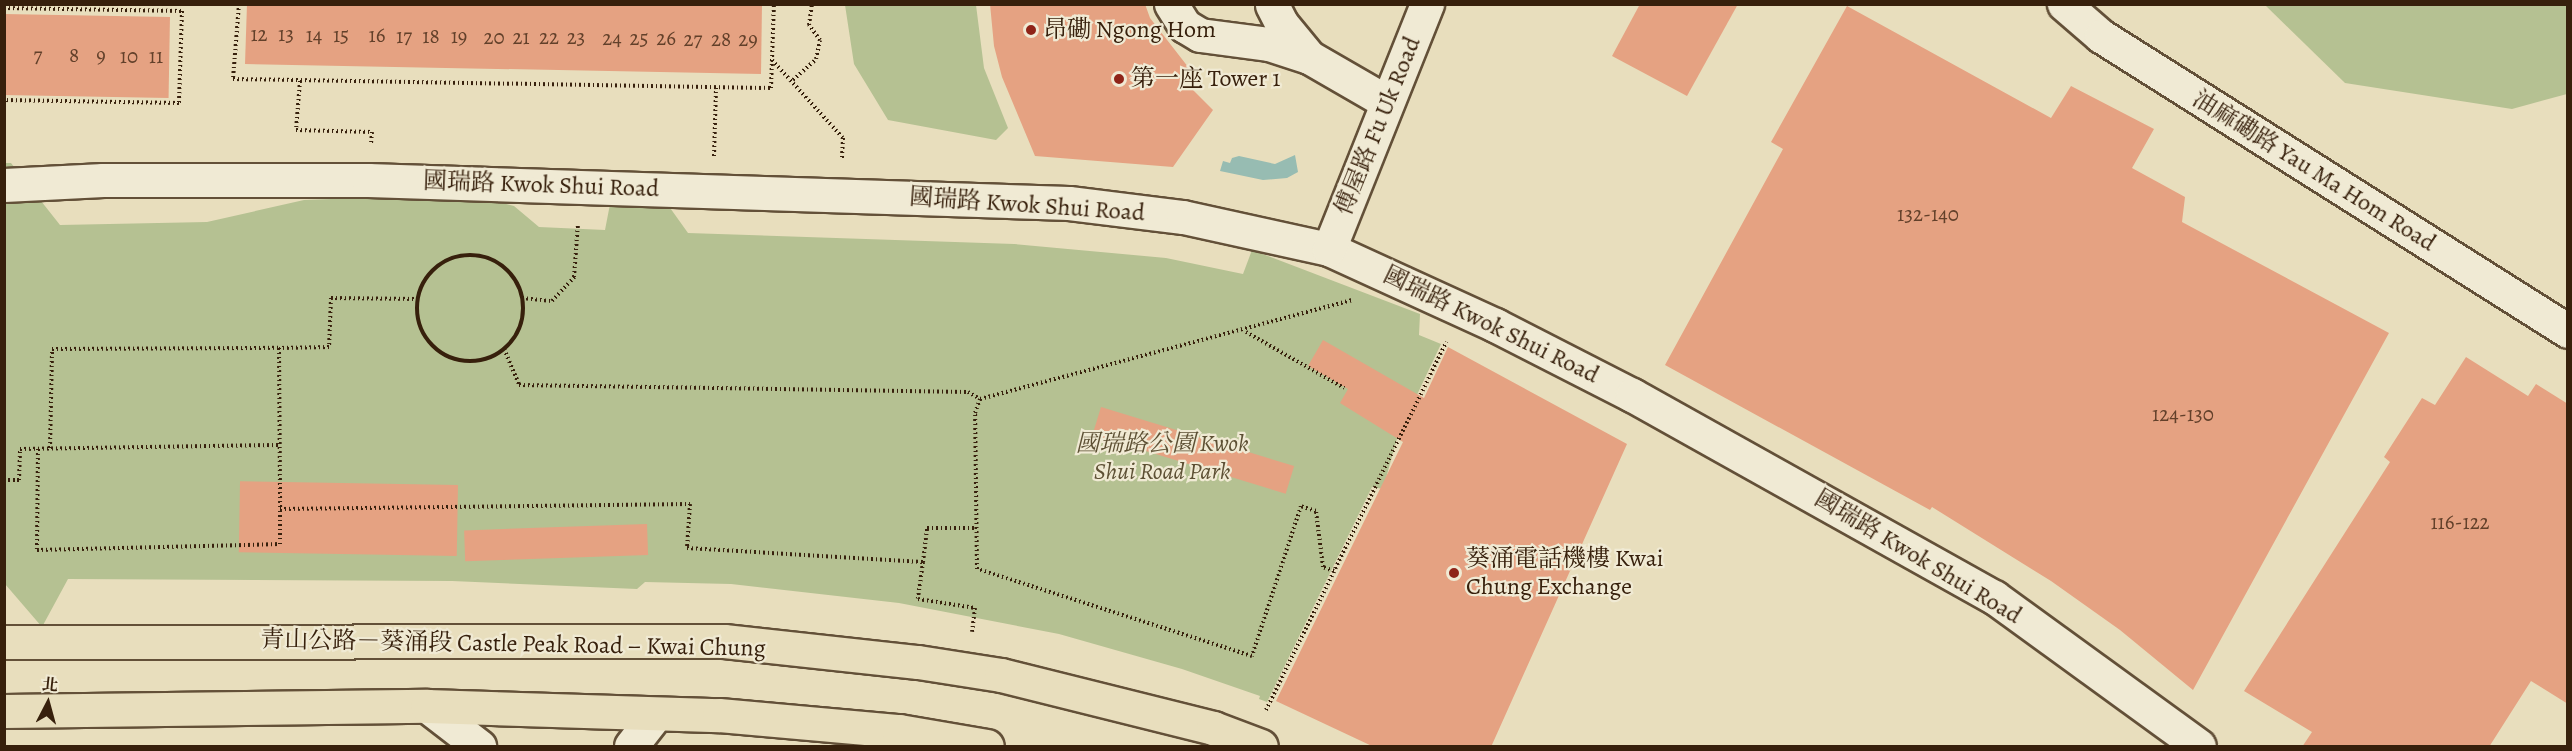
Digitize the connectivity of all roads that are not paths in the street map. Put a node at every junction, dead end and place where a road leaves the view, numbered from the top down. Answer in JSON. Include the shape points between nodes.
{"nodes":[{"id":1,"x":1171,"y":4,"type":"edge"},
{"id":2,"x":1428,"y":4,"type":"edge"},
{"id":3,"x":2064,"y":4,"type":"edge"},
{"id":4,"x":1272,"y":5,"type":"edge"},
{"id":5,"x":1234,"y":39,"type":"junction"},
{"id":6,"x":1309,"y":57,"type":"junction"},
{"id":7,"x":1387,"y":102,"type":"junction"},
{"id":8,"x":4,"y":185,"type":"edge"},
{"id":9,"x":1329,"y":249,"type":"junction"},
{"id":10,"x":2568,"y":331,"type":"edge"},
{"id":11,"x":10,"y":638,"type":"edge"},
{"id":12,"x":427,"y":706,"type":"junction"},
{"id":13,"x":4,"y":711,"type":"edge"},
{"id":14,"x":656,"y":715,"type":"junction"},
{"id":15,"x":1262,"y":731,"type":"edge"},
{"id":16,"x":479,"y":747,"type":"edge"},
{"id":17,"x":631,"y":747,"type":"edge"},
{"id":18,"x":987,"y":747,"type":"edge"},
{"id":19,"x":2199,"y":747,"type":"edge"}],
"edges":[{"from":1,"to":5,"type":"street","via":[[1185,26],[1200,36]]},
{"from":2,"to":7,"type":"street","name":"傅屋路 Fu Uk Road"},
{"from":3,"to":10,"type":"street","name":"油麻磡路 Yau Ma Hom Road","via":[[2101,36]]},
{"from":4,"to":5,"type":"street","via":[[1263,20]]},
{"from":4,"to":6,"type":"street","via":[[1281,23]]},
{"from":5,"to":6,"type":"street","via":[[1269,44]]},
{"from":6,"to":7,"type":"street"},
{"from":7,"to":9,"type":"street","name":"傅屋路 Fu Uk Road"},
{"from":8,"to":9,"type":"street","name":"國瑞路 Kwok Shui Road","via":[[103,180],[368,180],[1069,203],[1183,217]]},
{"from":9,"to":19,"type":"street","name":"國瑞路 Kwok Shui Road","via":[[1484,320],[1632,395],[1994,597]]},
{"from":11,"to":15,"type":"main road","name":"青山公路－葵涌段 Castle Peak Road – Kwai Chung","via":[[724,641],[1000,675],[1213,728]]},
{"from":12,"to":13,"type":"main road"},
{"from":12,"to":14,"type":"main road"},
{"from":12,"to":16,"type":"street"},
{"from":14,"to":17,"type":"street"},
{"from":14,"to":18,"type":"main road","via":[[719,715],[899,731]]}]}
